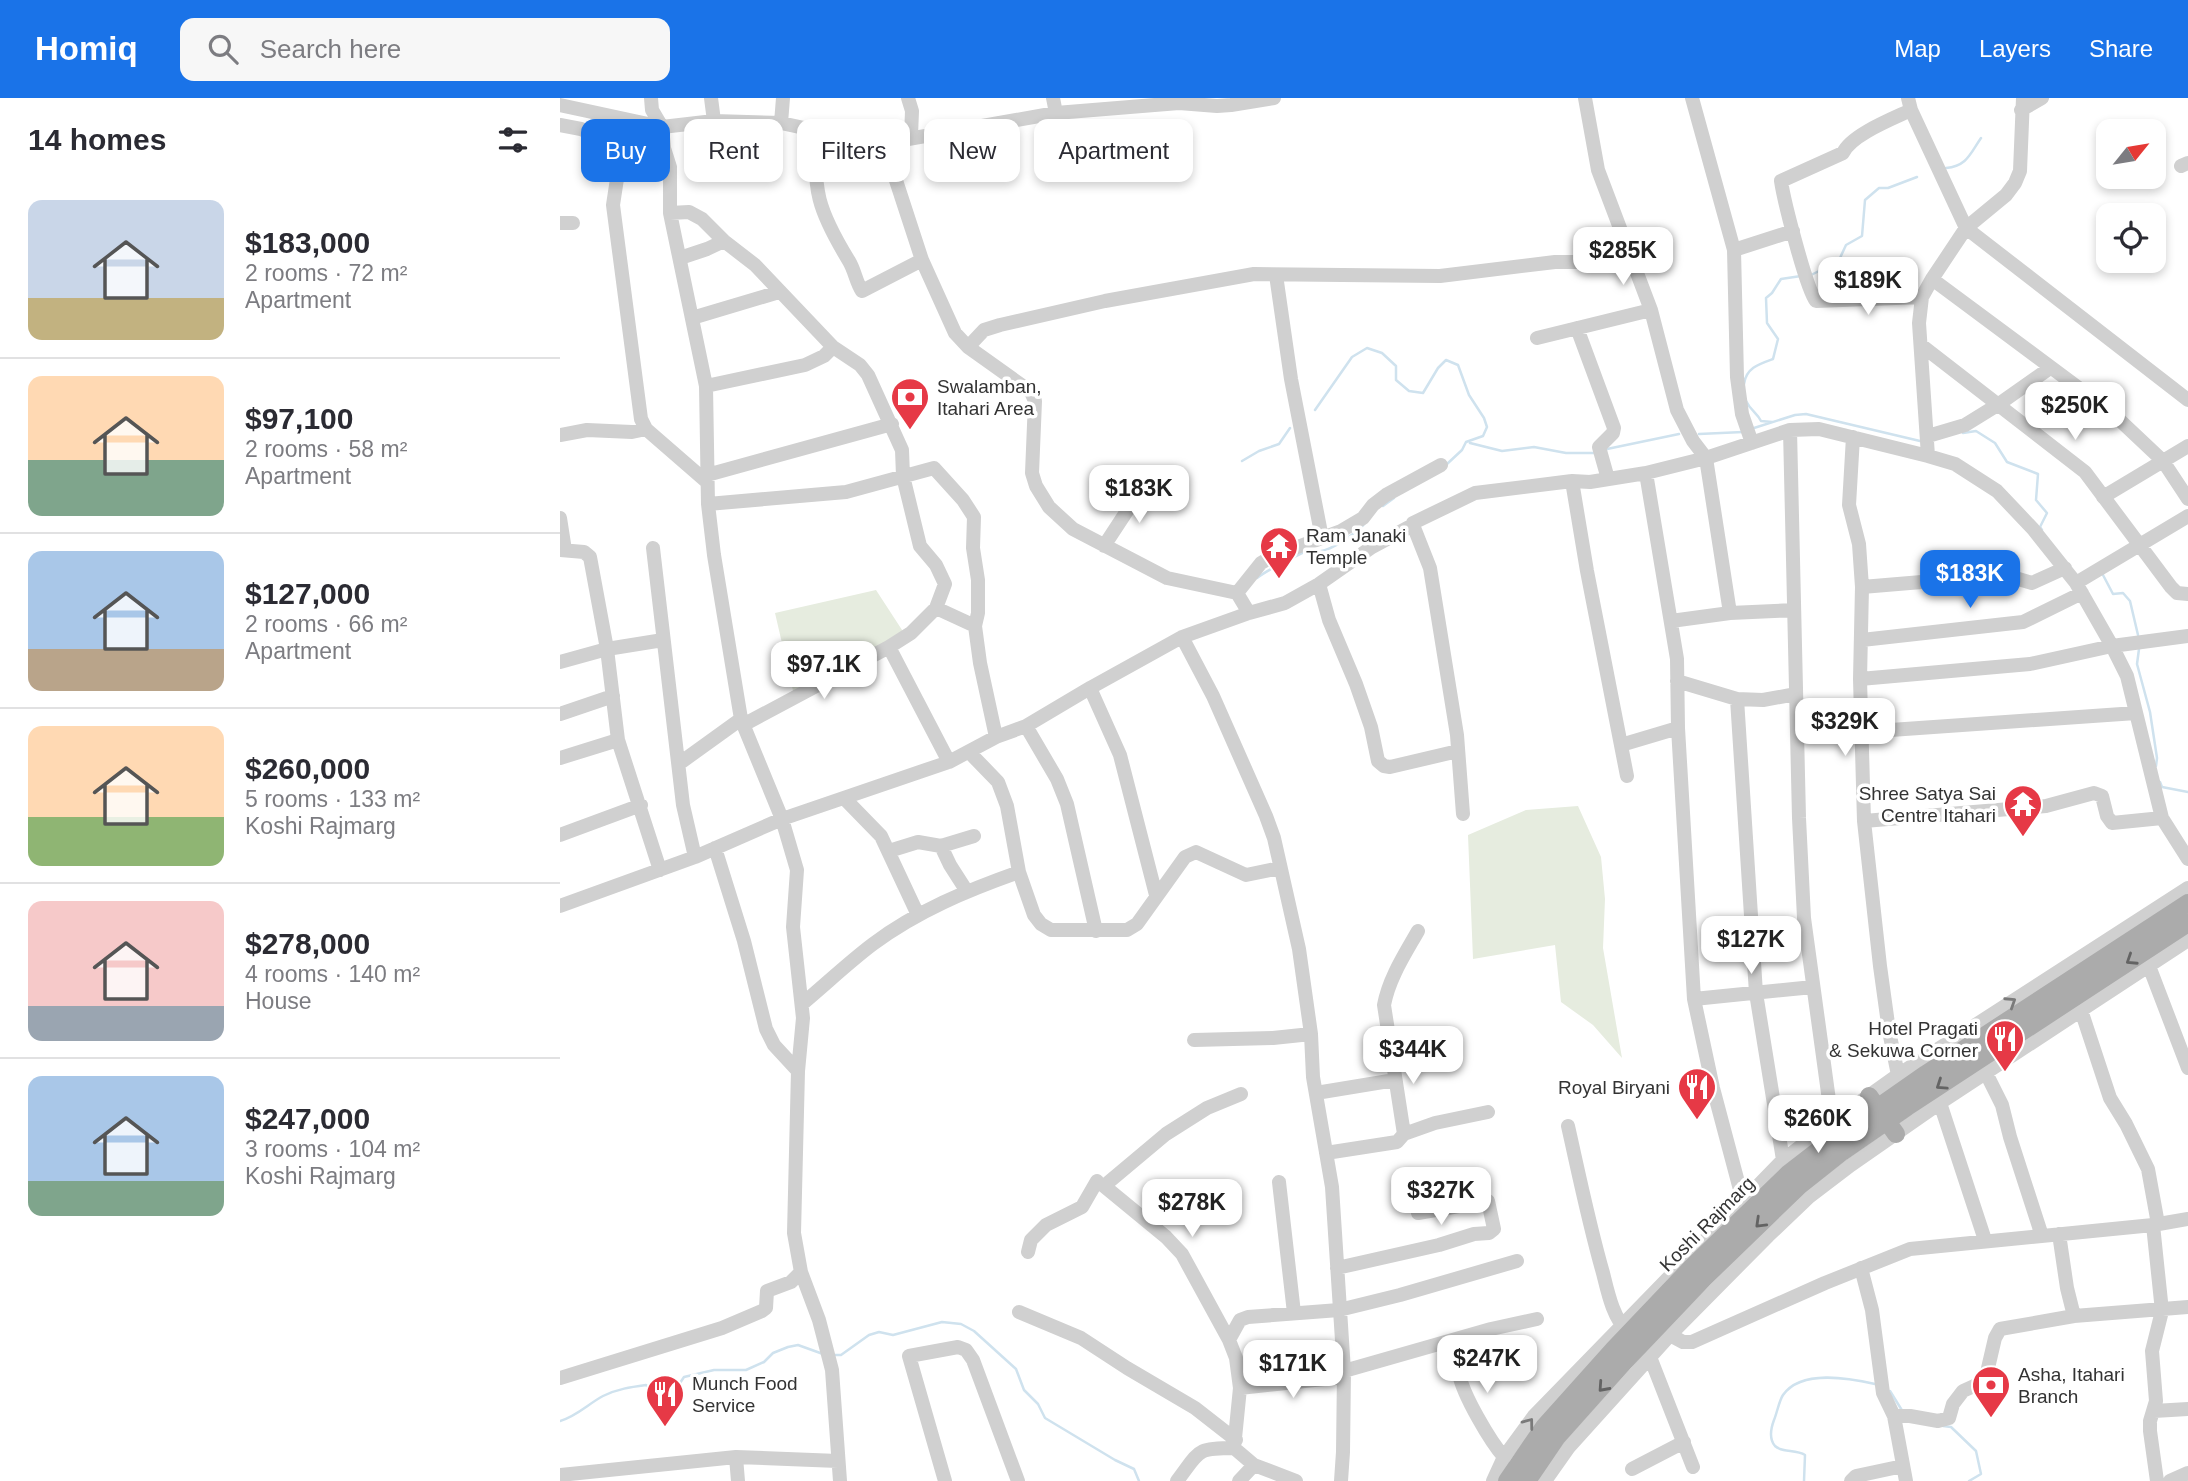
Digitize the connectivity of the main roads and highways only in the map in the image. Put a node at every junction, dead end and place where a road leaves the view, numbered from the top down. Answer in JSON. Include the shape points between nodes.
{"nodes":[{"id":1,"x":2188,"y":903,"type":"edge"},
{"id":2,"x":2188,"y":923,"type":"edge"},
{"id":3,"x":1882,"y":1115,"type":"junction"},
{"id":4,"x":1699,"y":1273,"type":"junction"},
{"id":5,"x":1507,"y":1481,"type":"edge"},
{"id":6,"x":1527,"y":1481,"type":"edge"}],
"edges":[{"from":1,"to":3,"type":"main road","name":"Koshi Rajmarg"},
{"from":2,"to":3,"type":"main road","name":"Koshi Rajmarg","one_way":true},
{"from":3,"to":4,"type":"main road","name":"Koshi Rajmarg","via":[[1789,1173]]},
{"from":4,"to":5,"type":"main road","name":"Koshi Rajmarg","via":[[1625,1330],[1544,1427]]},
{"from":4,"to":6,"type":"main road","name":"Koshi Rajmarg","one_way":true,"via":[[1557,1437]]}]}
